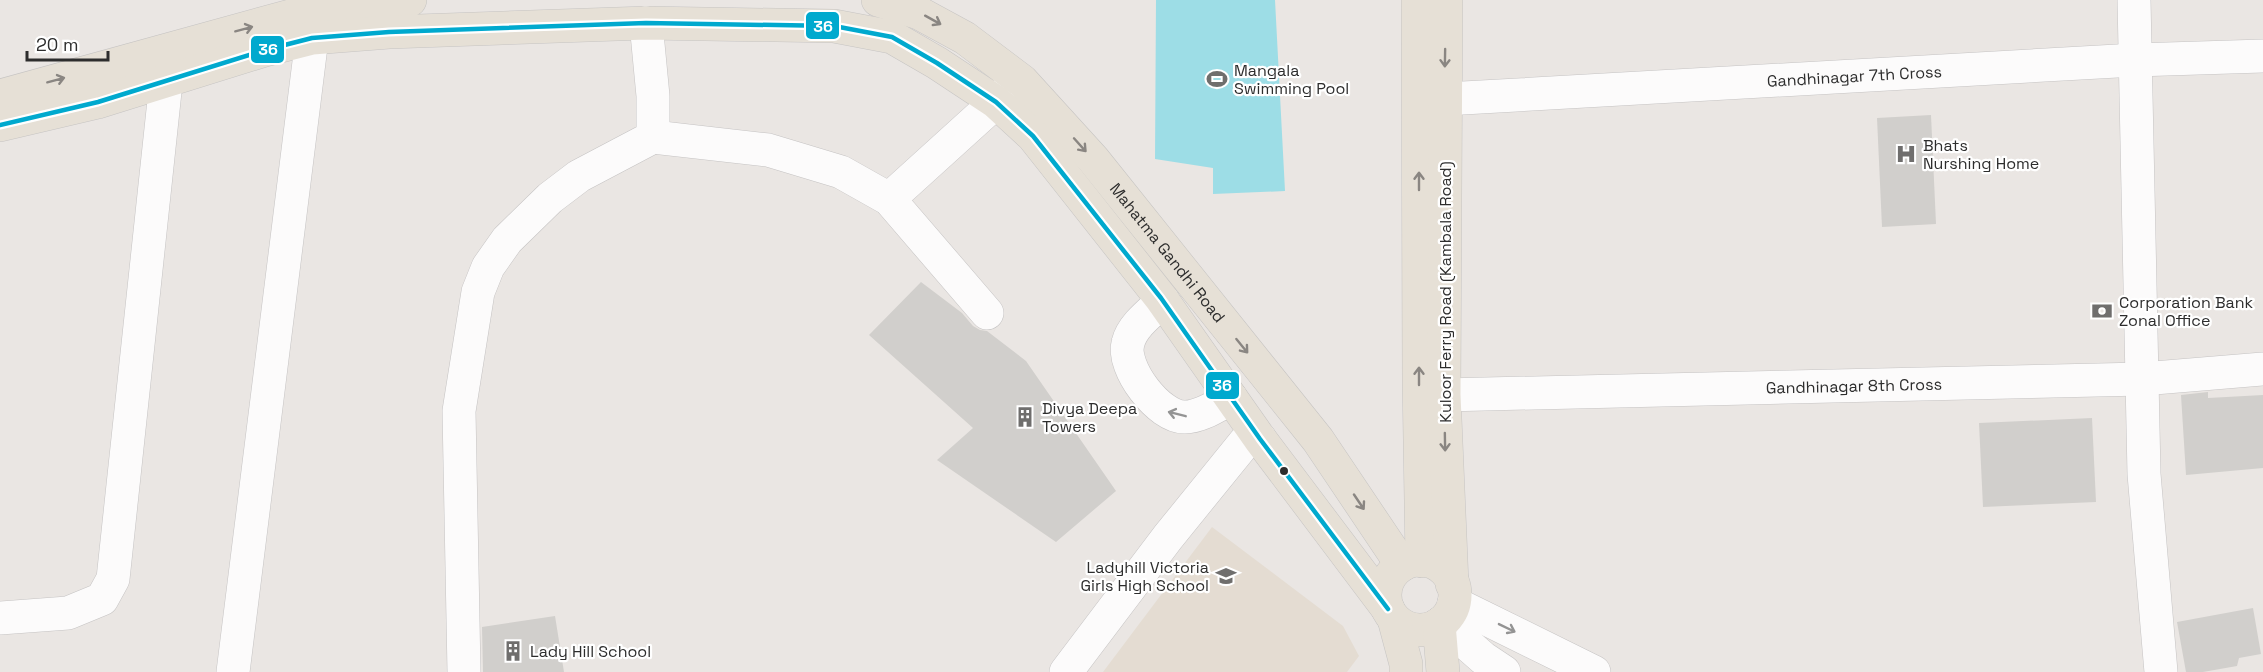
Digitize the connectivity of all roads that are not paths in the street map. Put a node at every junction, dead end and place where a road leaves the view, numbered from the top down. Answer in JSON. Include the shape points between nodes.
{"nodes":[{"id":1,"x":410,"y":0,"type":"edge"},
{"id":2,"x":878,"y":0,"type":"edge"},
{"id":3,"x":1418,"y":0,"type":"edge"},
{"id":4,"x":1446,"y":0,"type":"edge"},
{"id":5,"x":2134,"y":0,"type":"edge"},
{"id":6,"x":646,"y":23,"type":"junction"},
{"id":7,"x":312,"y":24,"type":"junction"},
{"id":8,"x":2263,"y":57,"type":"edge"},
{"id":9,"x":2134,"y":60,"type":"junction"},
{"id":10,"x":1018,"y":78,"type":"junction"},
{"id":11,"x":166,"y":82,"type":"junction"},
{"id":12,"x":0,"y":96,"type":"edge"},
{"id":13,"x":1445,"y":99,"type":"junction"},
{"id":14,"x":996,"y":102,"type":"junction"},
{"id":15,"x":0,"y":125,"type":"edge"},
{"id":16,"x":653,"y":137,"type":"junction"},
{"id":17,"x":889,"y":199,"type":"junction"},
{"id":18,"x":1163,"y":301,"type":"junction"},
{"id":19,"x":987,"y":313,"type":"dead end"},
{"id":20,"x":2263,"y":369,"type":"edge"},
{"id":21,"x":2142,"y":379,"type":"junction"},
{"id":22,"x":1444,"y":395,"type":"junction"},
{"id":23,"x":1231,"y":398,"type":"junction"},
{"id":24,"x":1260,"y":439,"type":"junction"},
{"id":25,"x":1412,"y":563,"type":"junction"},
{"id":26,"x":1447,"y":608,"type":"junction"},
{"id":27,"x":1390,"y":614,"type":"junction"},
{"id":28,"x":0,"y":618,"type":"edge"},
{"id":29,"x":232,"y":672,"type":"edge"},
{"id":30,"x":464,"y":672,"type":"edge"},
{"id":31,"x":1066,"y":672,"type":"edge"},
{"id":32,"x":1406,"y":672,"type":"edge"},
{"id":33,"x":1443,"y":672,"type":"edge"},
{"id":34,"x":1504,"y":672,"type":"edge"},
{"id":35,"x":1594,"y":672,"type":"edge"},
{"id":36,"x":2161,"y":672,"type":"edge"}],
"edges":[{"from":1,"to":7,"type":"main road","name":"Mahatma Gandhi Road","via":[[366,2]]},
{"from":2,"to":10,"type":"main road","name":"Mahatma Gandhi Road","one_way":true,"via":[[920,13],[965,38]]},
{"from":25,"to":3,"type":"main road","name":"Kuloor Ferry Road (Kambala Road)","one_way":true,"via":[[1419,379]]},
{"from":4,"to":13,"type":"main road","name":"Kuloor Ferry Road (Kambala Road)","one_way":true},
{"from":5,"to":9,"type":"street"},
{"from":6,"to":7,"type":"main road","name":"Mahatma Gandhi Road","via":[[389,32]]},
{"from":6,"to":14,"type":"main road","name":"Mahatma Gandhi Road","via":[[834,26],[892,37]]},
{"from":6,"to":16,"type":"street"},
{"from":7,"to":11,"type":"main road","name":"Mahatma Gandhi Road","via":[[266,50]]},
{"from":12,"to":7,"type":"main road","name":"Mahatma Gandhi Road","one_way":true},
{"from":7,"to":29,"type":"street"},
{"from":8,"to":9,"type":"street","name":"Gandhinagar 7th Cross"},
{"from":9,"to":13,"type":"street","name":"Gandhinagar 7th Cross"},
{"from":9,"to":21,"type":"street"},
{"from":10,"to":14,"type":"street"},
{"from":10,"to":25,"type":"main road","name":"Mahatma Gandhi Road","one_way":true,"via":[[1093,159]]},
{"from":11,"to":15,"type":"main road","name":"Mahatma Gandhi Road"},
{"from":11,"to":28,"type":"street","via":[[113,579],[102,599],[68,613]]},
{"from":13,"to":22,"type":"main road","name":"Kuloor Ferry Road (Kambala Road)"},
{"from":14,"to":17,"type":"street"},
{"from":14,"to":18,"type":"main road","name":"Mahatma Gandhi Road","via":[[1034,136]]},
{"from":16,"to":17,"type":"street","via":[[792,156],[841,172]]},
{"from":16,"to":30,"type":"street","via":[[579,176],[550,198],[507,240],[488,267],[478,292],[459,411]]},
{"from":17,"to":19,"type":"street"},
{"from":18,"to":23,"type":"main road","name":"Mahatma Gandhi Road"},
{"from":23,"to":18,"type":"street","one_way":true,"via":[[1208,410],[1181,417],[1158,405],[1140,383],[1129,361],[1127,345],[1131,335]]},
{"from":20,"to":21,"type":"street","name":"Gandhinagar 8th Cross"},
{"from":21,"to":22,"type":"street","name":"Gandhinagar 8th Cross"},
{"from":21,"to":36,"type":"street","via":[[2144,474]]},
{"from":22,"to":26,"type":"main road","name":"Kuloor Ferry Road (Kambala Road)","one_way":true},
{"from":23,"to":24,"type":"main road","name":"Mahatma Gandhi Road"},
{"from":24,"to":27,"type":"main road","name":"Mahatma Gandhi Road"},
{"from":24,"to":31,"type":"street","via":[[1245,442]]},
{"from":25,"to":26,"type":"main road","via":[[1441,568],[1448,574]]},
{"from":25,"to":27,"type":"main road","via":[[1394,571],[1385,589]]},
{"from":26,"to":27,"type":"main road","via":[[1424,630],[1402,626]]},
{"from":26,"to":33,"type":"main road","name":"Kuloor Ferry Road (Kambala Road)"},
{"from":26,"to":34,"type":"street","via":[[1483,658]]},
{"from":26,"to":35,"type":"street","one_way":true},
{"from":27,"to":32,"type":"main road"}]}
